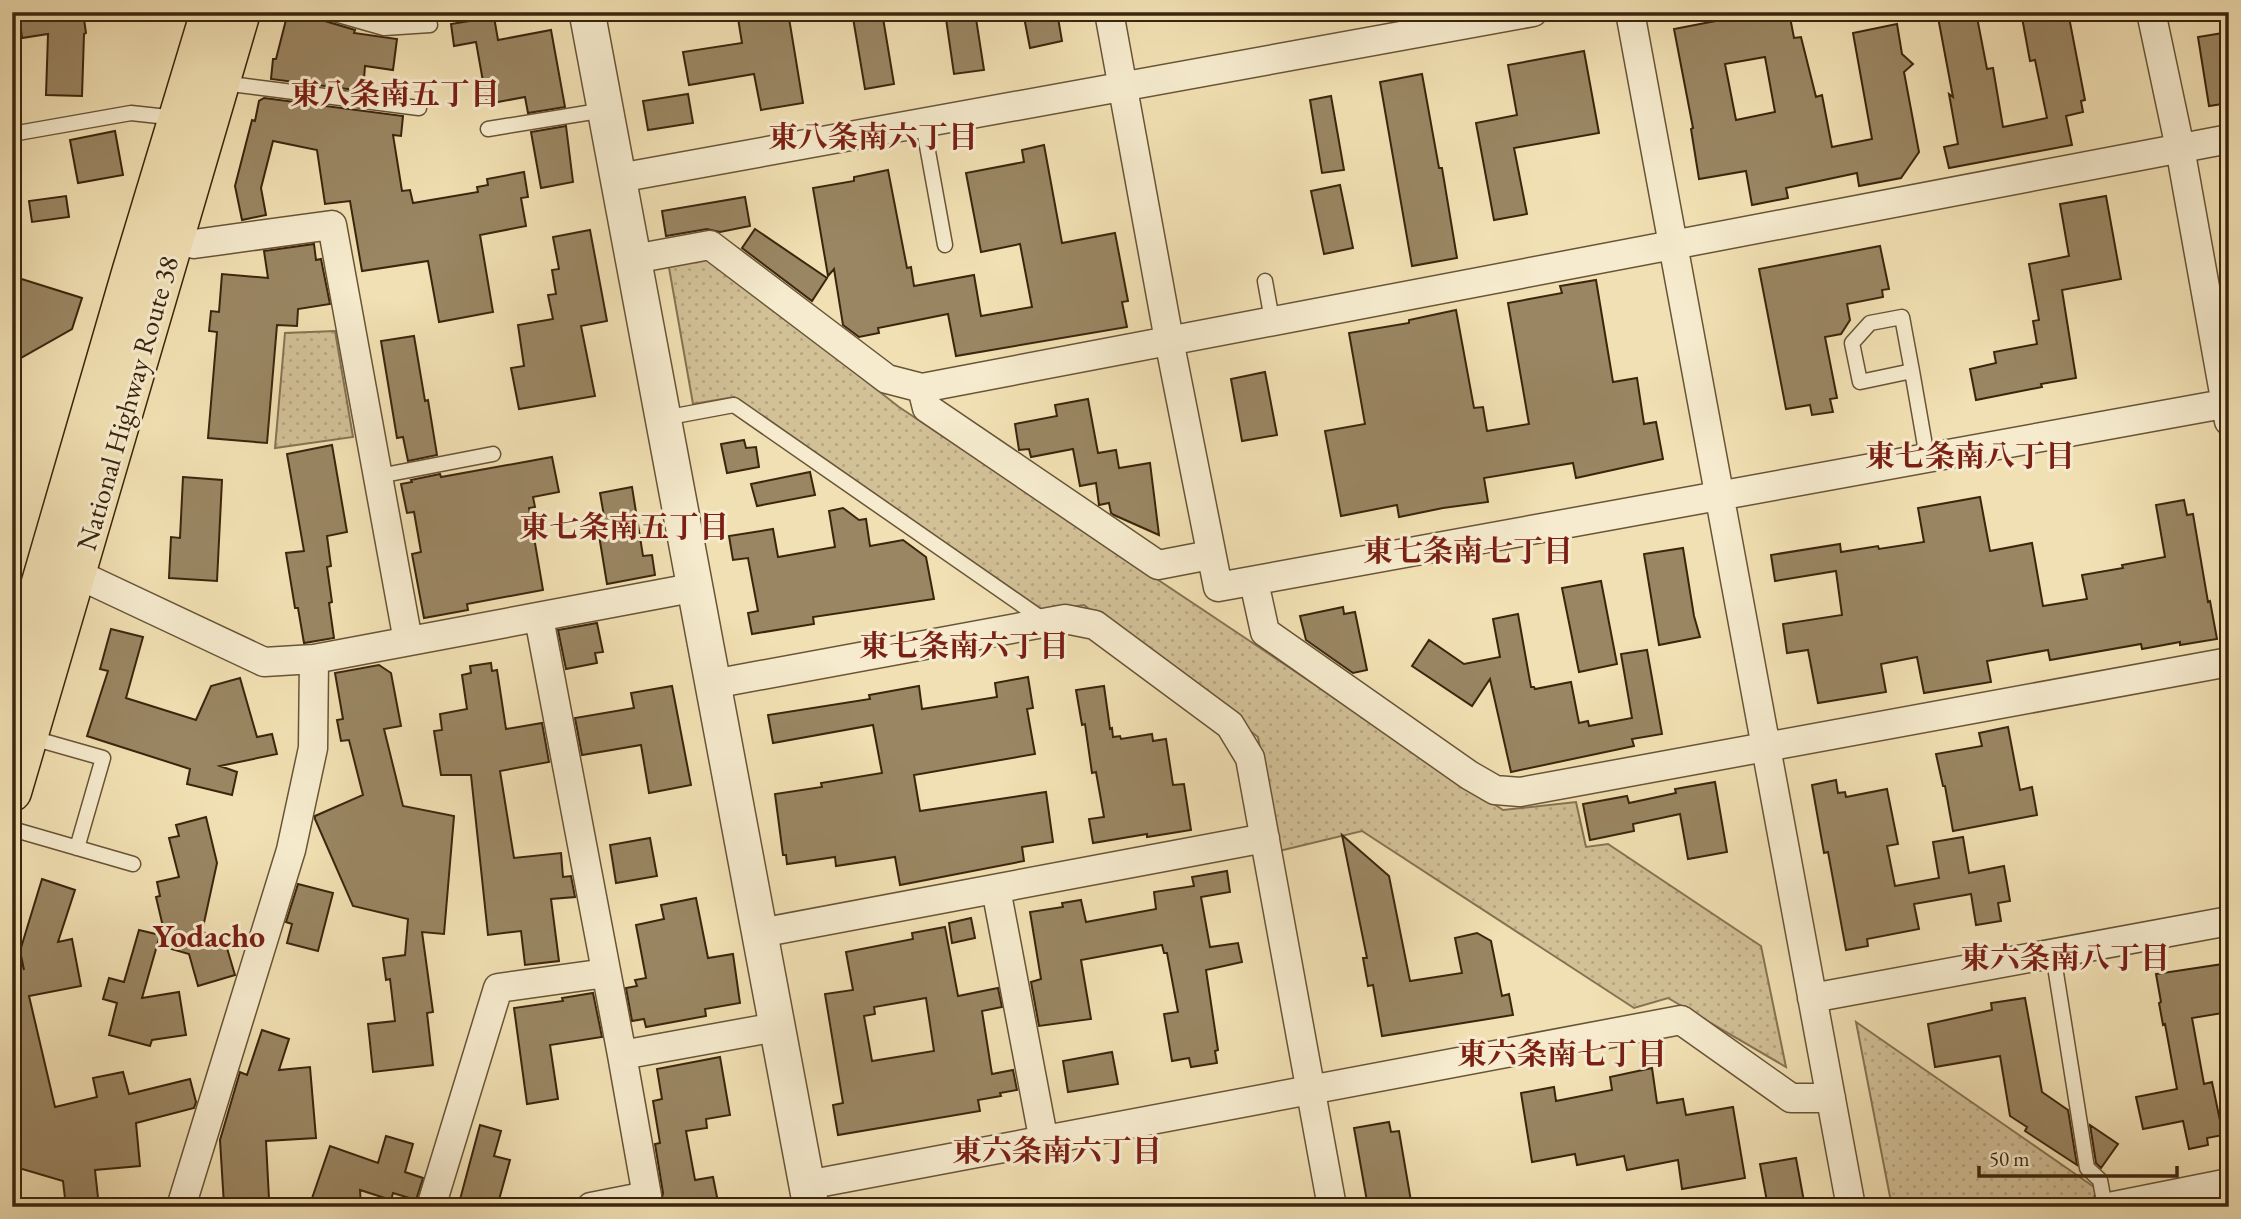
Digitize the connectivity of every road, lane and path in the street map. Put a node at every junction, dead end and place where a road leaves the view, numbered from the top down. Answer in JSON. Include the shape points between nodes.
{"nodes":[{"id":1,"x":210,"y":12,"type":"edge"},
{"id":2,"x":241,"y":12,"type":"edge"},
{"id":3,"x":328,"y":12,"type":"edge"},
{"id":4,"x":587,"y":12,"type":"edge"},
{"id":5,"x":1110,"y":12,"type":"edge"},
{"id":6,"x":1533,"y":12,"type":"edge"},
{"id":7,"x":1630,"y":12,"type":"edge"},
{"id":8,"x":2151,"y":12,"type":"edge"},
{"id":9,"x":430,"y":25,"type":"dead end"},
{"id":10,"x":221,"y":83,"type":"junction"},
{"id":11,"x":1124,"y":88,"type":"junction"},
{"id":12,"x":419,"y":108,"type":"dead end"},
{"id":13,"x":606,"y":110,"type":"junction"},
{"id":14,"x":178,"y":118,"type":"junction"},
{"id":15,"x":923,"y":124,"type":"junction"},
{"id":16,"x":488,"y":129,"type":"dead end"},
{"id":17,"x":12,"y":134,"type":"edge"},
{"id":18,"x":2229,"y":139,"type":"edge"},
{"id":19,"x":2179,"y":148,"type":"junction"},
{"id":20,"x":619,"y":178,"type":"junction"},
{"id":21,"x":176,"y":238,"type":"junction"},
{"id":22,"x":1672,"y":244,"type":"junction"},
{"id":23,"x":945,"y":245,"type":"dead end"},
{"id":24,"x":634,"y":259,"type":"junction"},
{"id":25,"x":1265,"y":281,"type":"dead end"},
{"id":26,"x":1272,"y":320,"type":"junction"},
{"id":27,"x":1169,"y":340,"type":"junction"},
{"id":28,"x":1912,"y":371,"type":"junction"},
{"id":29,"x":922,"y":388,"type":"junction"},
{"id":30,"x":2228,"y":409,"type":"edge"},
{"id":31,"x":664,"y":418,"type":"junction"},
{"id":32,"x":493,"y":454,"type":"dead end"},
{"id":33,"x":1927,"y":457,"type":"junction"},
{"id":34,"x":379,"y":476,"type":"junction"},
{"id":35,"x":1719,"y":495,"type":"junction"},
{"id":36,"x":1210,"y":555,"type":"junction"},
{"id":37,"x":77,"y":574,"type":"junction"},
{"id":38,"x":1254,"y":582,"type":"junction"},
{"id":39,"x":696,"y":587,"type":"junction"},
{"id":40,"x":539,"y":618,"type":"junction"},
{"id":41,"x":1046,"y":622,"type":"junction"},
{"id":42,"x":408,"y":641,"type":"junction"},
{"id":43,"x":314,"y":659,"type":"junction"},
{"id":44,"x":2229,"y":662,"type":"edge"},
{"id":45,"x":12,"y":682,"type":"edge"},
{"id":46,"x":713,"y":684,"type":"junction"},
{"id":47,"x":29,"y":737,"type":"junction"},
{"id":48,"x":1765,"y":748,"type":"junction"},
{"id":49,"x":12,"y":792,"type":"edge"},
{"id":50,"x":12,"y":829,"type":"edge"},
{"id":51,"x":1265,"y":838,"type":"junction"},
{"id":52,"x":77,"y":848,"type":"junction"},
{"id":53,"x":133,"y":864,"type":"dead end"},
{"id":54,"x":996,"y":889,"type":"junction"},
{"id":55,"x":2229,"y":921,"type":"edge"},
{"id":56,"x":760,"y":933,"type":"junction"},
{"id":57,"x":2053,"y":954,"type":"junction"},
{"id":58,"x":606,"y":973,"type":"junction"},
{"id":59,"x":1812,"y":998,"type":"junction"},
{"id":60,"x":776,"y":1027,"type":"junction"},
{"id":61,"x":622,"y":1055,"type":"junction"},
{"id":62,"x":1310,"y":1091,"type":"junction"},
{"id":63,"x":1830,"y":1098,"type":"junction"},
{"id":64,"x":1044,"y":1142,"type":"junction"},
{"id":65,"x":2229,"y":1183,"type":"edge"},
{"id":66,"x":809,"y":1196,"type":"edge"},
{"id":67,"x":181,"y":1207,"type":"edge"},
{"id":68,"x":431,"y":1207,"type":"edge"},
{"id":69,"x":591,"y":1207,"type":"edge"},
{"id":70,"x":1332,"y":1207,"type":"edge"},
{"id":71,"x":1851,"y":1207,"type":"edge"},
{"id":72,"x":2107,"y":1207,"type":"edge"}],
"edges":[{"from":1,"to":14,"type":"highway","name":"National Highway Route 38"},
{"from":2,"to":10,"type":"highway","name":"National Highway Route 38"},
{"from":3,"to":9,"type":"lane","via":[[384,28]]},
{"from":4,"to":13,"type":"street"},
{"from":5,"to":11,"type":"street"},
{"from":6,"to":11,"type":"street"},
{"from":7,"to":22,"type":"street"},
{"from":8,"to":19,"type":"street"},
{"from":10,"to":12,"type":"lane"},
{"from":10,"to":21,"type":"highway","name":"National Highway Route 38"},
{"from":11,"to":15,"type":"street"},
{"from":11,"to":27,"type":"street"},
{"from":13,"to":16,"type":"lane"},
{"from":13,"to":20,"type":"street"},
{"from":14,"to":17,"type":"lane","via":[[131,113]]},
{"from":14,"to":45,"type":"highway","name":"National Highway Route 38"},
{"from":15,"to":20,"type":"street"},
{"from":15,"to":23,"type":"lane"},
{"from":18,"to":19,"type":"street"},
{"from":19,"to":22,"type":"street"},
{"from":19,"to":30,"type":"street"},
{"from":20,"to":24,"type":"street"},
{"from":21,"to":34,"type":"street","via":[[194,244],[331,225]]},
{"from":21,"to":37,"type":"highway","name":"National Highway Route 38"},
{"from":22,"to":26,"type":"street"},
{"from":22,"to":35,"type":"street"},
{"from":24,"to":29,"type":"street","via":[[710,245],[887,379]]},
{"from":24,"to":31,"type":"street"},
{"from":25,"to":26,"type":"lane"},
{"from":26,"to":27,"type":"street"},
{"from":27,"to":29,"type":"street"},
{"from":27,"to":36,"type":"street"},
{"from":28,"to":28,"type":"lane","via":[[1860,382],[1852,343],[1870,323],[1902,317]]},
{"from":28,"to":33,"type":"lane"},
{"from":29,"to":36,"type":"street","via":[[927,408],[1158,565]]},
{"from":30,"to":33,"type":"street"},
{"from":31,"to":39,"type":"street"},
{"from":31,"to":41,"type":"lane","via":[[734,405]]},
{"from":32,"to":34,"type":"lane"},
{"from":33,"to":35,"type":"street"},
{"from":34,"to":42,"type":"street"},
{"from":35,"to":38,"type":"street"},
{"from":35,"to":48,"type":"street"},
{"from":36,"to":38,"type":"street","via":[[1218,587]]},
{"from":37,"to":43,"type":"street","via":[[264,662]]},
{"from":37,"to":47,"type":"highway","name":"National Highway Route 38"},
{"from":38,"to":48,"type":"street","via":[[1265,632],[1496,790],[1520,792]]},
{"from":39,"to":40,"type":"street"},
{"from":39,"to":46,"type":"street"},
{"from":40,"to":42,"type":"street"},
{"from":40,"to":58,"type":"street"},
{"from":41,"to":46,"type":"street"},
{"from":41,"to":51,"type":"street","via":[[1065,618],[1095,625],[1230,725],[1250,758]]},
{"from":42,"to":43,"type":"street"},
{"from":43,"to":67,"type":"street","via":[[313,748],[291,850]]},
{"from":44,"to":48,"type":"street"},
{"from":46,"to":56,"type":"street"},
{"from":47,"to":49,"type":"highway","name":"National Highway Route 38"},
{"from":47,"to":52,"type":"lane","via":[[103,758]]},
{"from":48,"to":59,"type":"street"},
{"from":50,"to":52,"type":"lane"},
{"from":51,"to":54,"type":"street"},
{"from":51,"to":62,"type":"street"},
{"from":52,"to":53,"type":"lane"},
{"from":54,"to":56,"type":"street"},
{"from":54,"to":64,"type":"street"},
{"from":55,"to":57,"type":"street"},
{"from":56,"to":60,"type":"street"},
{"from":57,"to":59,"type":"street"},
{"from":57,"to":72,"type":"lane","via":[[2087,1168],[2100,1180]]},
{"from":58,"to":61,"type":"street"},
{"from":58,"to":68,"type":"street","via":[[498,988]]},
{"from":59,"to":63,"type":"street"},
{"from":60,"to":61,"type":"street"},
{"from":60,"to":66,"type":"street"},
{"from":61,"to":69,"type":"street","via":[[647,1196]]},
{"from":62,"to":63,"type":"street","via":[[1681,1020],[1791,1098]]},
{"from":62,"to":64,"type":"street"},
{"from":62,"to":70,"type":"street"},
{"from":63,"to":71,"type":"street"},
{"from":64,"to":66,"type":"street"},
{"from":65,"to":72,"type":"street"}]}
